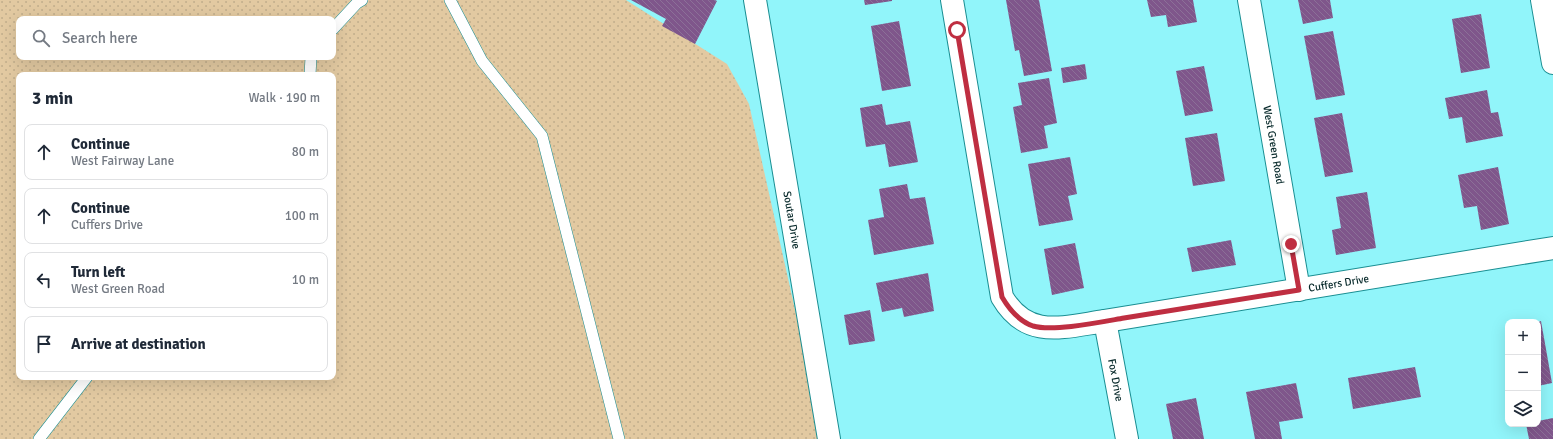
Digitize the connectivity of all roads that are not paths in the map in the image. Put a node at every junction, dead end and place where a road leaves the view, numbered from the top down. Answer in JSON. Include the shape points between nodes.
{"nodes":[{"id":1,"x":362,"y":0,"type":"edge"},
{"id":2,"x":450,"y":0,"type":"edge"},
{"id":3,"x":755,"y":0,"type":"edge"},
{"id":4,"x":952,"y":0,"type":"edge"},
{"id":5,"x":1249,"y":0,"type":"edge"},
{"id":6,"x":1542,"y":0,"type":"edge"},
{"id":7,"x":336,"y":26,"type":"edge"},
{"id":8,"x":312,"y":60,"type":"edge"},
{"id":9,"x":1553,"y":64,"type":"edge"},
{"id":10,"x":310,"y":72,"type":"edge"},
{"id":11,"x":1553,"y":248,"type":"edge"},
{"id":12,"x":1299,"y":290,"type":"junction"},
{"id":13,"x":1104,"y":321,"type":"junction"},
{"id":14,"x":85,"y":380,"type":"edge"},
{"id":15,"x":39,"y":439,"type":"edge"},
{"id":16,"x":619,"y":439,"type":"edge"},
{"id":17,"x":829,"y":439,"type":"edge"},
{"id":18,"x":1127,"y":439,"type":"edge"}],
"edges":[{"from":1,"to":7,"type":"lane"},
{"from":2,"to":16,"type":"lane","via":[[482,61],[542,136]]},
{"from":3,"to":17,"type":"street","name":"Soutar Drive"},
{"from":4,"to":13,"type":"street","name":"Cuffers Drive","via":[[1002,297],[1011,311],[1033,326],[1053,328]]},
{"from":5,"to":12,"type":"street","name":"West Green Road"},
{"from":6,"to":9,"type":"street"},
{"from":8,"to":10,"type":"lane"},
{"from":11,"to":12,"type":"street","name":"Cuffers Drive"},
{"from":12,"to":13,"type":"street","name":"Cuffers Drive"},
{"from":13,"to":18,"type":"street","name":"Fox Drive"},
{"from":14,"to":15,"type":"lane"}]}
